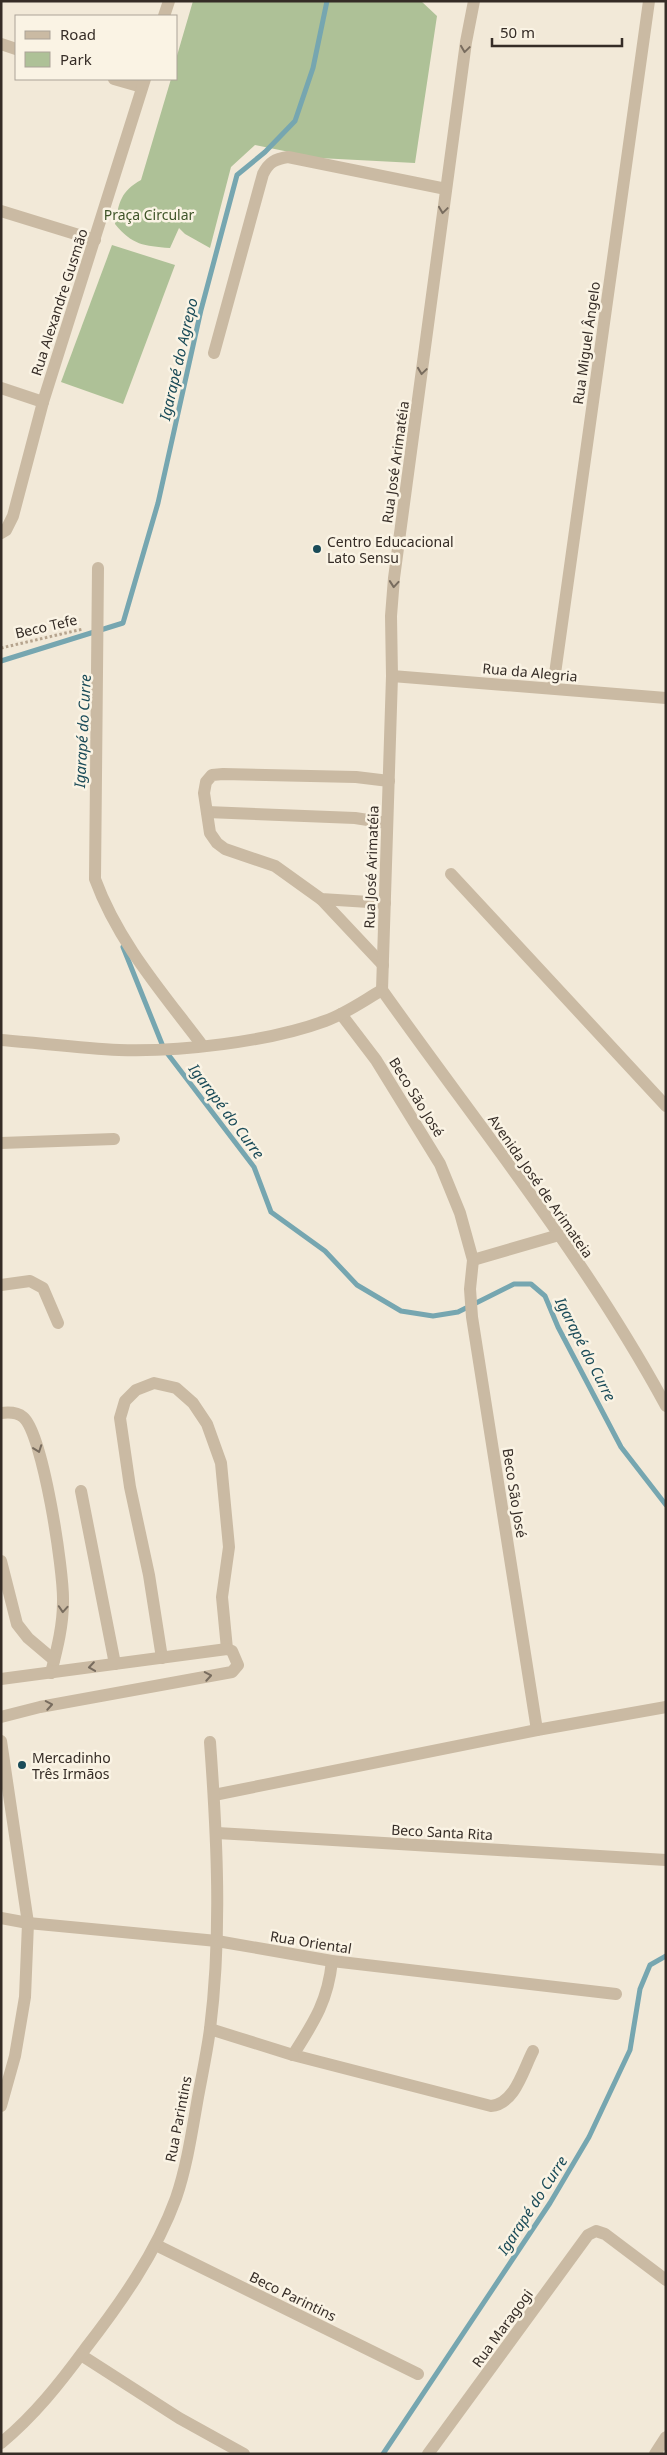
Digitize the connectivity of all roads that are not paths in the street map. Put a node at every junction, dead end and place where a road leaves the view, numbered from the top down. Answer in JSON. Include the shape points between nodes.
{"nodes":[{"id":1,"x":169,"y":1,"type":"edge"},
{"id":2,"x":474,"y":1,"type":"edge"},
{"id":3,"x":649,"y":1,"type":"edge"},
{"id":4,"x":164,"y":15,"type":"edge"},
{"id":5,"x":1,"y":44,"type":"edge"},
{"id":6,"x":15,"y":49,"type":"edge"},
{"id":7,"x":121,"y":80,"type":"edge"},
{"id":8,"x":143,"y":83,"type":"edge"},
{"id":9,"x":446,"y":189,"type":"junction"},
{"id":10,"x":1,"y":211,"type":"edge"},
{"id":11,"x":95,"y":240,"type":"junction"},
{"id":12,"x":214,"y":354,"type":"dead end"},
{"id":13,"x":1,"y":388,"type":"edge"},
{"id":14,"x":43,"y":402,"type":"junction"},
{"id":15,"x":1,"y":532,"type":"edge"},
{"id":16,"x":98,"y":568,"type":"dead end"},
{"id":17,"x":392,"y":676,"type":"junction"},
{"id":18,"x":553,"y":688,"type":"junction"},
{"id":19,"x":666,"y":698,"type":"edge"},
{"id":20,"x":389,"y":781,"type":"junction"},
{"id":21,"x":207,"y":812,"type":"junction"},
{"id":22,"x":387,"y":823,"type":"junction"},
{"id":23,"x":451,"y":874,"type":"dead end"},
{"id":24,"x":321,"y":899,"type":"junction"},
{"id":25,"x":385,"y":902,"type":"junction"},
{"id":26,"x":383,"y":965,"type":"junction"},
{"id":27,"x":382,"y":990,"type":"junction"},
{"id":28,"x":342,"y":1014,"type":"junction"},
{"id":29,"x":1,"y":1040,"type":"edge"},
{"id":30,"x":202,"y":1045,"type":"junction"},
{"id":31,"x":666,"y":1106,"type":"edge"},
{"id":32,"x":114,"y":1138,"type":"dead end"},
{"id":33,"x":1,"y":1143,"type":"edge"},
{"id":34,"x":559,"y":1235,"type":"junction"},
{"id":35,"x":473,"y":1260,"type":"junction"},
{"id":36,"x":1,"y":1285,"type":"edge"},
{"id":37,"x":58,"y":1323,"type":"dead end"},
{"id":38,"x":652,"y":1381,"type":"junction"},
{"id":39,"x":666,"y":1389,"type":"edge"},
{"id":40,"x":666,"y":1406,"type":"edge"},
{"id":41,"x":1,"y":1413,"type":"edge"},
{"id":42,"x":81,"y":1492,"type":"dead end"},
{"id":43,"x":1,"y":1562,"type":"edge"},
{"id":44,"x":227,"y":1649,"type":"junction"},
{"id":45,"x":162,"y":1658,"type":"junction"},
{"id":46,"x":54,"y":1660,"type":"junction"},
{"id":47,"x":115,"y":1664,"type":"junction"},
{"id":48,"x":51,"y":1673,"type":"junction"},
{"id":49,"x":1,"y":1679,"type":"edge"},
{"id":50,"x":666,"y":1707,"type":"edge"},
{"id":51,"x":1,"y":1717,"type":"edge"},
{"id":52,"x":537,"y":1730,"type":"junction"},
{"id":53,"x":1,"y":1742,"type":"edge"},
{"id":54,"x":210,"y":1742,"type":"dead end"},
{"id":55,"x":214,"y":1795,"type":"junction"},
{"id":56,"x":217,"y":1833,"type":"junction"},
{"id":57,"x":666,"y":1860,"type":"edge"},
{"id":58,"x":1,"y":1918,"type":"edge"},
{"id":59,"x":28,"y":1923,"type":"junction"},
{"id":60,"x":217,"y":1941,"type":"junction"},
{"id":61,"x":332,"y":1961,"type":"junction"},
{"id":62,"x":616,"y":1994,"type":"dead end"},
{"id":63,"x":210,"y":2029,"type":"junction"},
{"id":64,"x":533,"y":2051,"type":"dead end"},
{"id":65,"x":293,"y":2055,"type":"junction"},
{"id":66,"x":1,"y":2106,"type":"edge"},
{"id":67,"x":156,"y":2245,"type":"junction"},
{"id":68,"x":666,"y":2280,"type":"edge"},
{"id":69,"x":82,"y":2354,"type":"junction"},
{"id":70,"x":418,"y":2374,"type":"dead end"},
{"id":71,"x":666,"y":2438,"type":"edge"},
{"id":72,"x":1,"y":2443,"type":"edge"},
{"id":73,"x":244,"y":2454,"type":"edge"},
{"id":74,"x":428,"y":2454,"type":"edge"},
{"id":75,"x":655,"y":2454,"type":"edge"}],
"edges":[{"from":1,"to":4,"type":"street"},
{"from":2,"to":9,"type":"street","name":"Rua José Arimatéia","one_way":true},
{"from":3,"to":18,"type":"street","name":"Rua Miguel Ângelo"},
{"from":5,"to":6,"type":"street"},
{"from":7,"to":8,"type":"street"},
{"from":8,"to":11,"type":"street","name":"Rua Alexandre Gusmão"},
{"from":9,"to":12,"type":"street","via":[[288,157],[276,158],[264,174]]},
{"from":9,"to":17,"type":"street","name":"Rua José Arimatéia","one_way":true,"via":[[394,578]]},
{"from":10,"to":11,"type":"street"},
{"from":11,"to":14,"type":"street","name":"Rua Alexandre Gusmão"},
{"from":13,"to":14,"type":"street"},
{"from":14,"to":15,"type":"street","name":"Rua Alexandre Gusmão","via":[[13,516],[6,530]]},
{"from":16,"to":30,"type":"street","via":[[95,879],[132,954]]},
{"from":17,"to":18,"type":"street","name":"Rua da Alegria"},
{"from":17,"to":20,"type":"street","name":"Rua José Arimatéia"},
{"from":18,"to":19,"type":"street","name":"Rua da Alegria"},
{"from":20,"to":21,"type":"street","via":[[356,777],[212,775],[206,782],[204,793]]},
{"from":20,"to":22,"type":"street","name":"Rua José Arimatéia"},
{"from":21,"to":22,"type":"street","via":[[355,818]]},
{"from":21,"to":24,"type":"street","via":[[210,833],[217,843],[225,849],[283,870]]},
{"from":22,"to":25,"type":"street","name":"Rua José Arimatéia"},
{"from":23,"to":31,"type":"street"},
{"from":24,"to":25,"type":"street"},
{"from":24,"to":26,"type":"street"},
{"from":25,"to":26,"type":"street","name":"Rua José Arimatéia"},
{"from":26,"to":27,"type":"street","name":"Rua José Arimatéia"},
{"from":27,"to":28,"type":"street"},
{"from":27,"to":34,"type":"street","name":"Avenida José de Arimateia"},
{"from":28,"to":30,"type":"street","via":[[324,1022],[260,1038]]},
{"from":28,"to":35,"type":"street","name":"Beco São José","via":[[376,1060],[440,1164],[460,1213]]},
{"from":29,"to":30,"type":"street","via":[[119,1050]]},
{"from":32,"to":33,"type":"street"},
{"from":34,"to":35,"type":"street"},
{"from":34,"to":38,"type":"street","name":"Avenida José de Arimateia"},
{"from":35,"to":52,"type":"street","name":"Beco São José","via":[[472,1317]]},
{"from":36,"to":37,"type":"street","via":[[35,1282],[43,1288]]},
{"from":38,"to":39,"type":"street"},
{"from":38,"to":40,"type":"street","name":"Avenida José de Arimateia"},
{"from":41,"to":46,"type":"street","one_way":true,"via":[[11,1412],[23,1417],[42,1460],[64,1600],[61,1634]]},
{"from":42,"to":47,"type":"street"},
{"from":43,"to":46,"type":"street","via":[[17,1624]]},
{"from":44,"to":45,"type":"street"},
{"from":44,"to":45,"type":"street","via":[[222,1597],[229,1547],[221,1463],[207,1424],[192,1403],[176,1388],[154,1383],[136,1390],[125,1401],[120,1418]]},
{"from":51,"to":44,"type":"street","one_way":true,"via":[[232,1672],[238,1665],[232,1651]]},
{"from":45,"to":47,"type":"street"},
{"from":46,"to":48,"type":"street"},
{"from":47,"to":48,"type":"street","one_way":true},
{"from":48,"to":49,"type":"street"},
{"from":50,"to":52,"type":"street"},
{"from":52,"to":55,"type":"street"},
{"from":53,"to":59,"type":"street"},
{"from":54,"to":55,"type":"street","name":"Rua Parintins"},
{"from":55,"to":56,"type":"street","name":"Rua Parintins"},
{"from":56,"to":57,"type":"street","name":"Beco Santa Rita"},
{"from":56,"to":60,"type":"street","name":"Rua Parintins"},
{"from":58,"to":59,"type":"street","name":"Rua Oriental"},
{"from":59,"to":60,"type":"street","name":"Rua Oriental"},
{"from":59,"to":66,"type":"street","via":[[25,1997],[15,2056]]},
{"from":60,"to":61,"type":"street","name":"Rua Oriental"},
{"from":60,"to":63,"type":"street","name":"Rua Parintins"},
{"from":61,"to":62,"type":"street","name":"Rua Oriental"},
{"from":61,"to":65,"type":"street","via":[[320,2014]]},
{"from":63,"to":65,"type":"street"},
{"from":63,"to":67,"type":"street","name":"Rua Parintins","via":[[176,2198]]},
{"from":64,"to":65,"type":"street","via":[[510,2098],[501,2105],[491,2106]]},
{"from":67,"to":69,"type":"street","name":"Rua Parintins"},
{"from":67,"to":70,"type":"street","name":"Beco Parintins"},
{"from":68,"to":74,"type":"street","name":"Rua Maragogi","via":[[605,2234],[596,2231],[588,2234]]},
{"from":69,"to":72,"type":"street","name":"Rua Parintins","via":[[54,2390]]},
{"from":69,"to":73,"type":"street","via":[[179,2418]]},
{"from":71,"to":75,"type":"street"}]}
